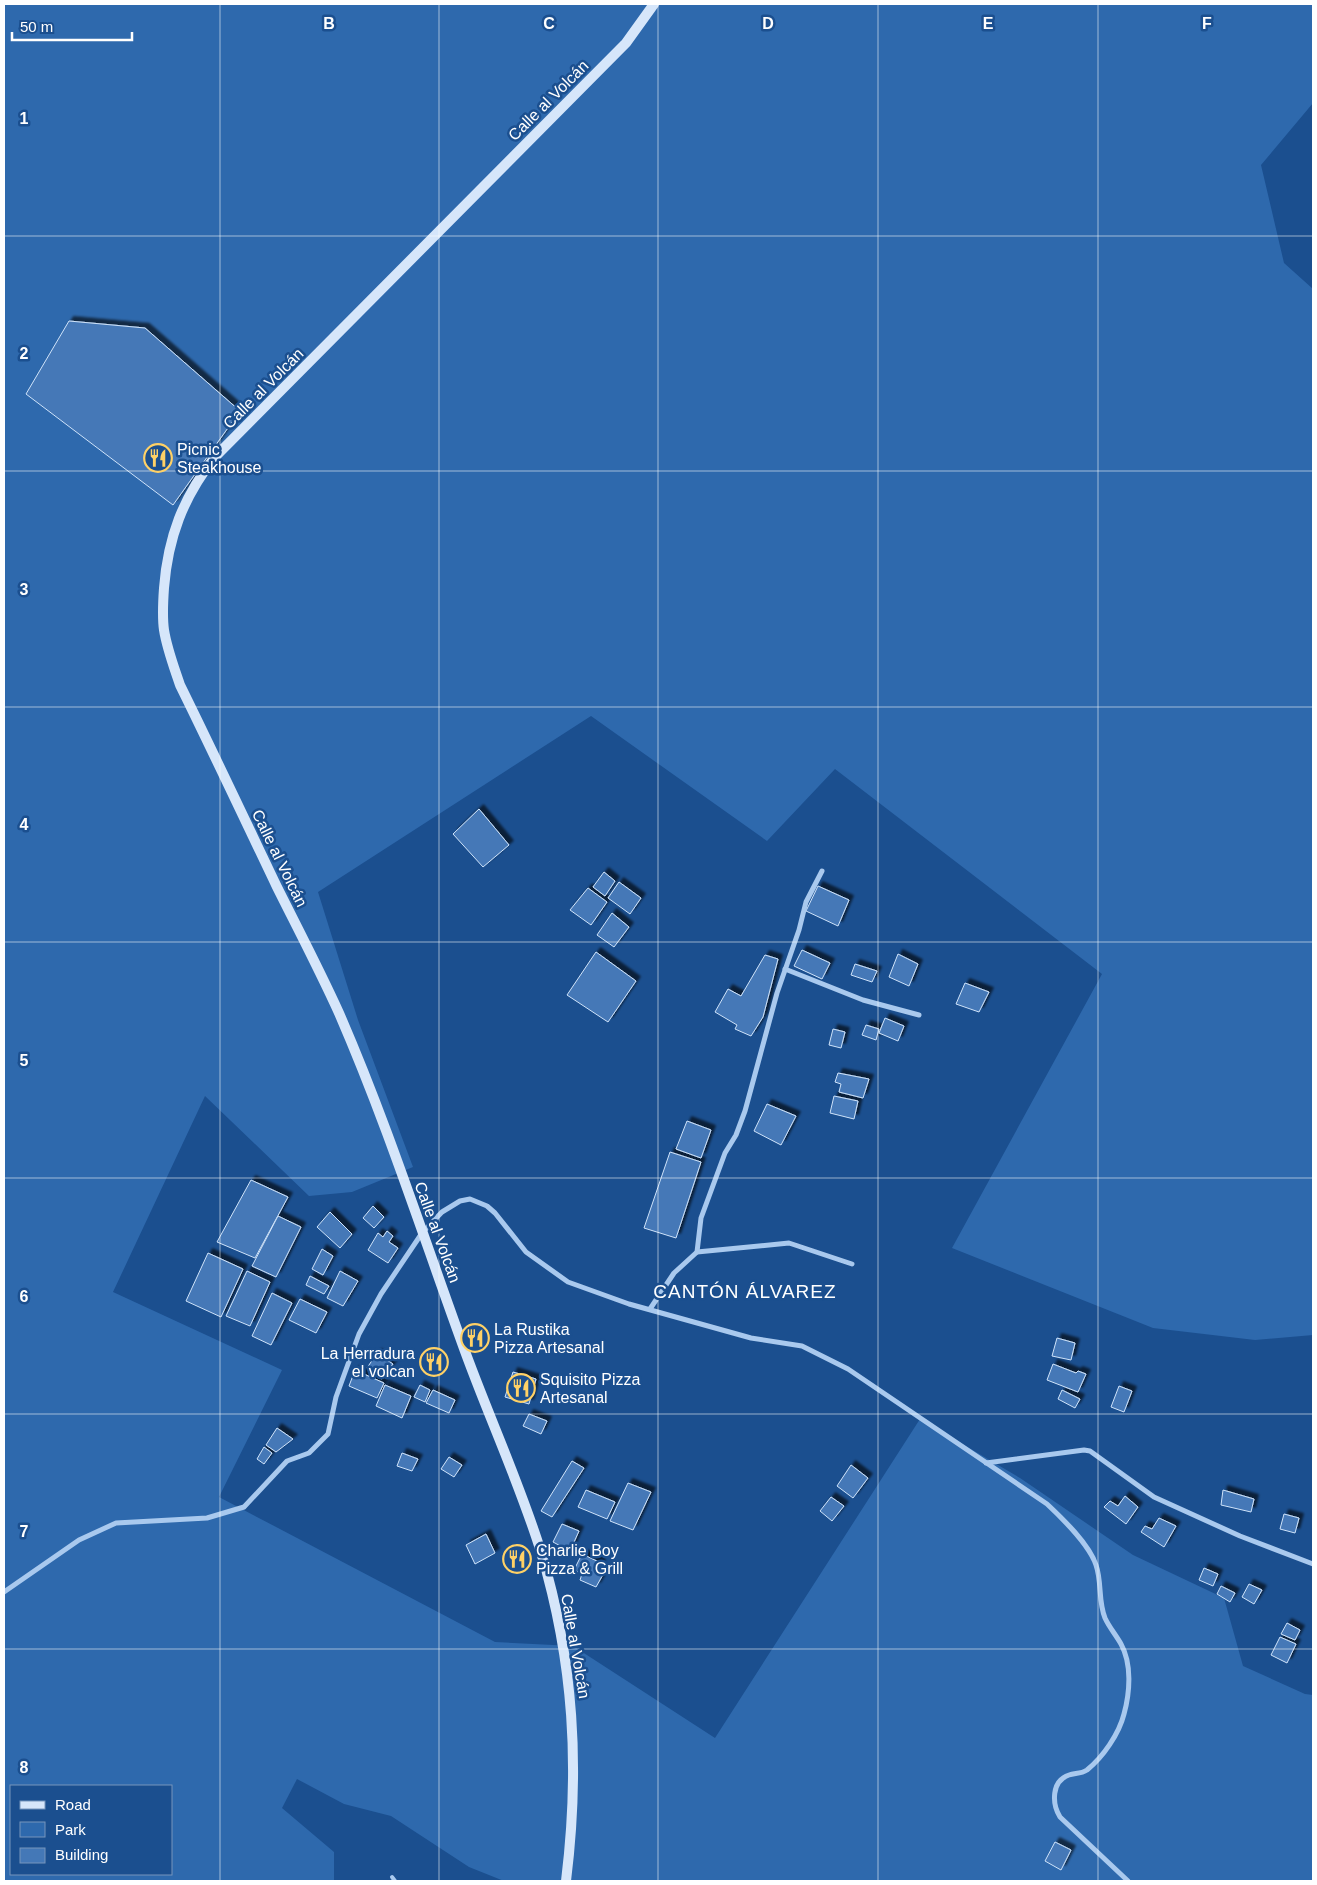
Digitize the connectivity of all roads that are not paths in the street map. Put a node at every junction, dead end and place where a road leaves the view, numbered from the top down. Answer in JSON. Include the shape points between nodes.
{"nodes":[{"id":1,"x":654,"y":4,"type":"edge"},
{"id":2,"x":822,"y":871,"type":"dead end"},
{"id":3,"x":785,"y":969,"type":"junction"},
{"id":4,"x":918,"y":1015,"type":"dead end"},
{"id":5,"x":422,"y":1232,"type":"junction"},
{"id":6,"x":697,"y":1252,"type":"junction"},
{"id":7,"x":852,"y":1264,"type":"dead end"},
{"id":8,"x":650,"y":1309,"type":"junction"},
{"id":9,"x":985,"y":1463,"type":"junction"},
{"id":10,"x":1313,"y":1564,"type":"edge"},
{"id":11,"x":4,"y":1592,"type":"edge"},
{"id":12,"x":566,"y":1881,"type":"edge"},
{"id":13,"x":1128,"y":1881,"type":"edge"}],
"edges":[{"from":1,"to":5,"type":"street","name":"Calle al Volcán","via":[[626,43],[214,458],[184,506],[168,553],[163,611],[168,649],[180,686],[338,1012],[383,1122]]},
{"from":2,"to":3,"type":"street","via":[[806,902]]},
{"from":3,"to":4,"type":"street","via":[[863,1000]]},
{"from":3,"to":6,"type":"street","via":[[745,1111],[725,1153],[701,1218]]},
{"from":5,"to":8,"type":"street","via":[[449,1206],[476,1200],[495,1213],[526,1252],[568,1282]]},
{"from":5,"to":11,"type":"street","via":[[380,1294],[359,1334],[336,1397],[328,1434],[309,1453],[287,1461],[244,1507],[206,1518],[116,1523],[79,1540]]},
{"from":5,"to":12,"type":"street","name":"Calle al Volcán","via":[[509,1476],[541,1552],[560,1628],[570,1687],[574,1761]]},
{"from":6,"to":7,"type":"street","via":[[789,1243]]},
{"from":6,"to":8,"type":"street","via":[[674,1273]]},
{"from":8,"to":9,"type":"street","via":[[751,1338],[802,1346],[817,1352],[848,1369]]},
{"from":9,"to":10,"type":"street","via":[[1090,1451],[1154,1496],[1240,1536]]},
{"from":9,"to":13,"type":"street","via":[[1058,1514],[1084,1544],[1096,1565],[1105,1618],[1126,1656],[1127,1702],[1113,1739],[1085,1772],[1063,1778],[1057,1786],[1054,1803],[1060,1817]]}]}
